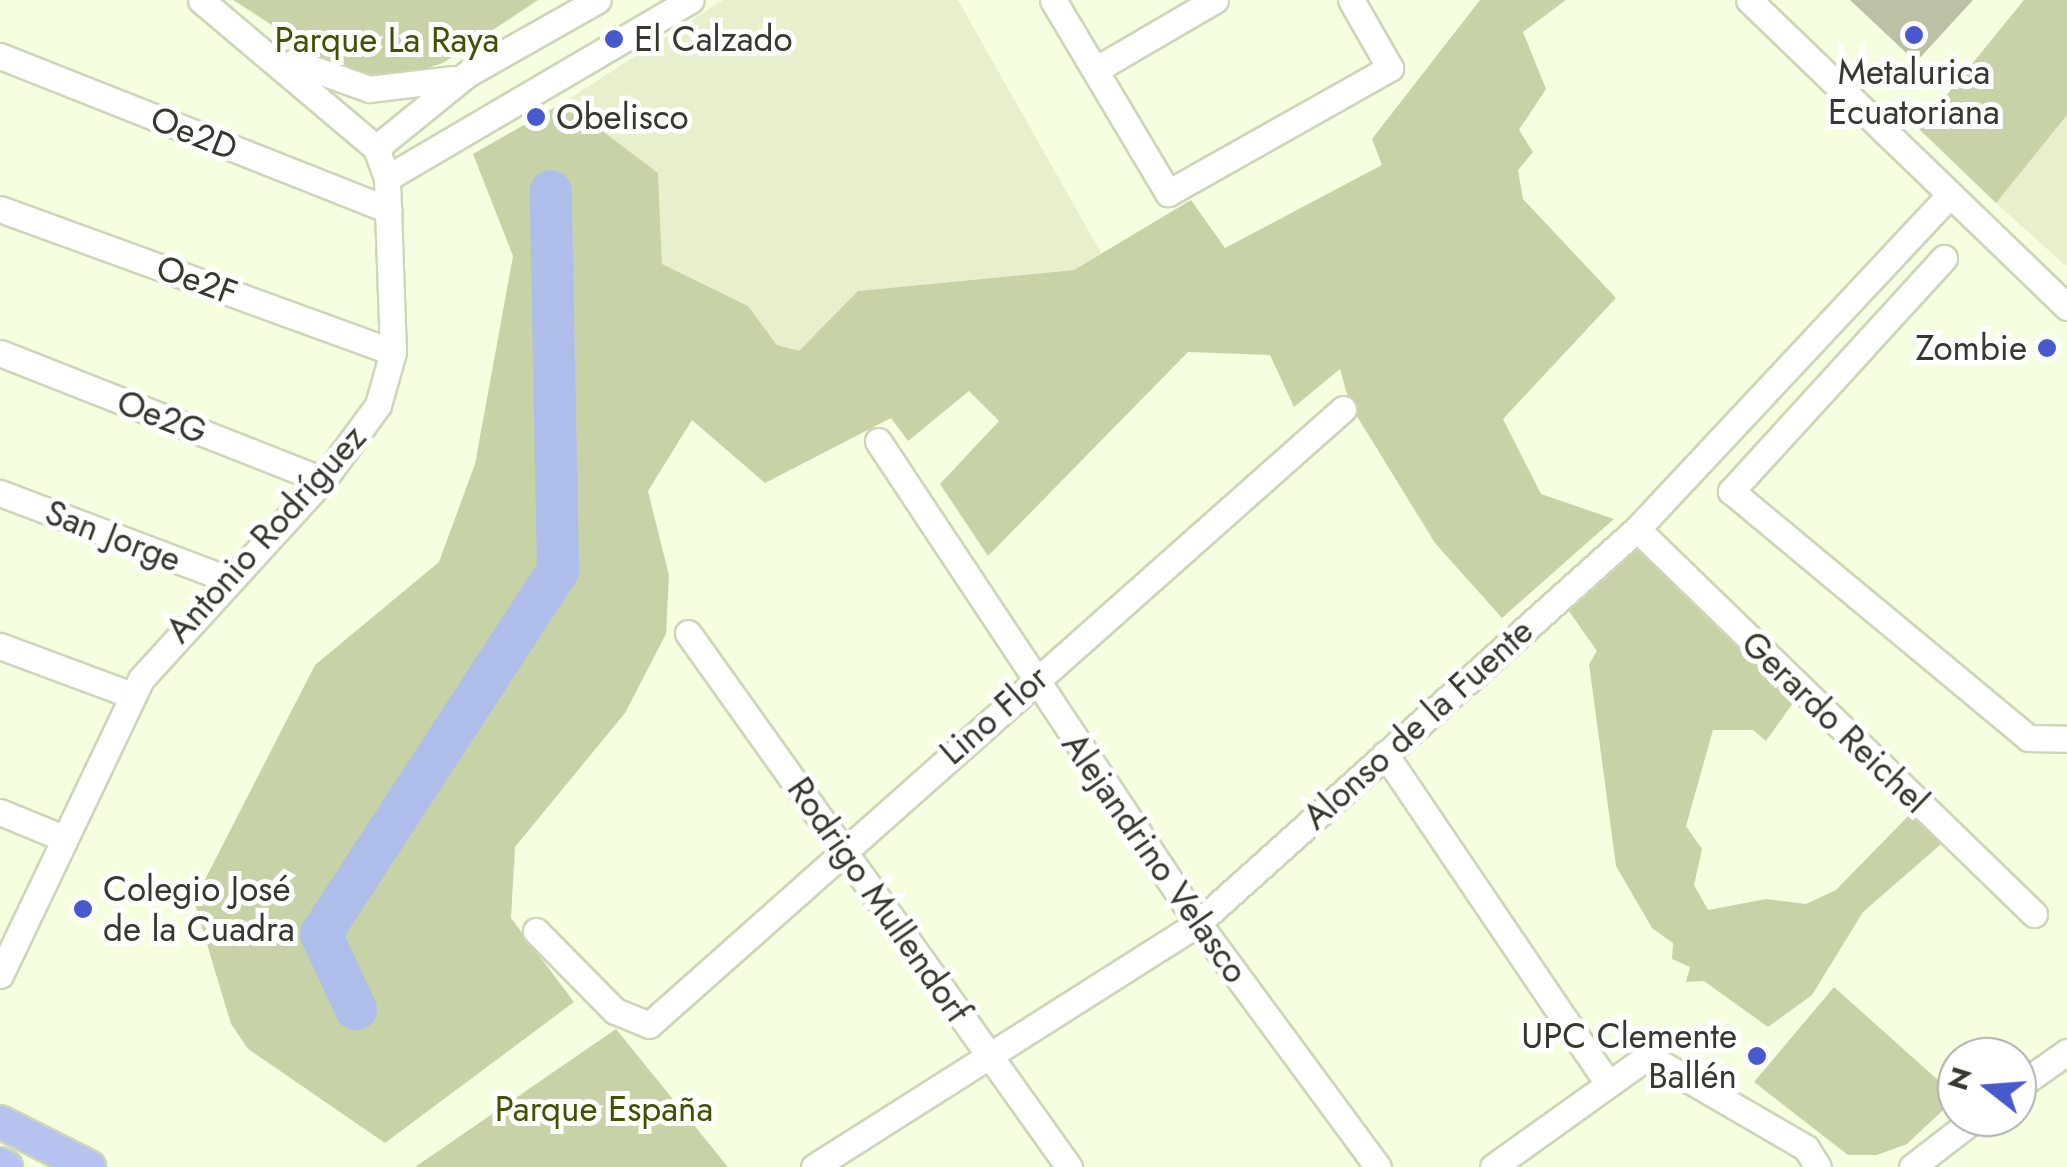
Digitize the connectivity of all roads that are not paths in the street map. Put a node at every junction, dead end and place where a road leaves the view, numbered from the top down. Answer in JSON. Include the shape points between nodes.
{"nodes":[{"id":1,"x":201,"y":0,"type":"edge"},
{"id":2,"x":598,"y":0,"type":"edge"},
{"id":3,"x":691,"y":0,"type":"edge"},
{"id":4,"x":1052,"y":0,"type":"edge"},
{"id":5,"x":1215,"y":0,"type":"edge"},
{"id":6,"x":1351,"y":0,"type":"edge"},
{"id":7,"x":1749,"y":0,"type":"edge"},
{"id":8,"x":266,"y":50,"type":"junction"},
{"id":9,"x":0,"y":56,"type":"edge"},
{"id":10,"x":1095,"y":70,"type":"junction"},
{"id":11,"x":467,"y":74,"type":"junction"},
{"id":12,"x":376,"y":148,"type":"junction"},
{"id":13,"x":387,"y":178,"type":"junction"},
{"id":14,"x":1950,"y":195,"type":"junction"},
{"id":15,"x":0,"y":209,"type":"edge"},
{"id":16,"x":389,"y":210,"type":"junction"},
{"id":17,"x":1944,"y":258,"type":"dead end"},
{"id":18,"x":2067,"y":308,"type":"edge"},
{"id":19,"x":394,"y":352,"type":"junction"},
{"id":20,"x":0,"y":353,"type":"edge"},
{"id":21,"x":1342,"y":409,"type":"dead end"},
{"id":22,"x":878,"y":441,"type":"dead end"},
{"id":23,"x":323,"y":480,"type":"junction"},
{"id":24,"x":0,"y":493,"type":"edge"},
{"id":25,"x":1637,"y":529,"type":"junction"},
{"id":26,"x":225,"y":578,"type":"junction"},
{"id":27,"x":688,"y":633,"type":"dead end"},
{"id":28,"x":0,"y":646,"type":"edge"},
{"id":29,"x":1033,"y":682,"type":"junction"},
{"id":30,"x":132,"y":695,"type":"junction"},
{"id":31,"x":2067,"y":739,"type":"edge"},
{"id":32,"x":1385,"y":754,"type":"junction"},
{"id":33,"x":0,"y":812,"type":"edge"},
{"id":34,"x":63,"y":838,"type":"junction"},
{"id":35,"x":844,"y":846,"type":"junction"},
{"id":36,"x":2034,"y":914,"type":"dead end"},
{"id":37,"x":1198,"y":924,"type":"junction"},
{"id":38,"x":536,"y":930,"type":"dead end"},
{"id":39,"x":0,"y":975,"type":"edge"},
{"id":40,"x":2067,"y":1052,"type":"edge"},
{"id":41,"x":988,"y":1056,"type":"junction"},
{"id":42,"x":2037,"y":1073,"type":"edge"},
{"id":43,"x":1606,"y":1081,"type":"junction"},
{"id":44,"x":0,"y":1122,"type":"edge"},
{"id":45,"x":1952,"y":1137,"type":"edge"},
{"id":46,"x":89,"y":1167,"type":"edge"},
{"id":47,"x":814,"y":1167,"type":"edge"},
{"id":48,"x":1069,"y":1167,"type":"edge"},
{"id":49,"x":1378,"y":1167,"type":"edge"},
{"id":50,"x":1493,"y":1167,"type":"edge"},
{"id":51,"x":1818,"y":1167,"type":"edge"},
{"id":52,"x":1912,"y":1167,"type":"edge"}],
"edges":[{"from":1,"to":8,"type":"street","name":"Antonio Rodríguez"},
{"from":2,"to":11,"type":"street"},
{"from":3,"to":13,"type":"street"},
{"from":4,"to":10,"type":"street"},
{"from":5,"to":10,"type":"street"},
{"from":6,"to":10,"type":"street","via":[[1390,68],[1168,193]]},
{"from":7,"to":14,"type":"street"},
{"from":8,"to":11,"type":"street","name":"Antonio Rodríguez","via":[[370,89],[405,91]]},
{"from":8,"to":12,"type":"street","name":"Antonio Rodríguez"},
{"from":9,"to":16,"type":"street","name":"Oe2D"},
{"from":11,"to":12,"type":"street"},
{"from":12,"to":13,"type":"street","name":"Antonio Rodríguez"},
{"from":13,"to":16,"type":"street","name":"Antonio Rodríguez"},
{"from":14,"to":18,"type":"street"},
{"from":14,"to":25,"type":"street","name":"Alonso de la Fuente"},
{"from":15,"to":19,"type":"street","name":"Oe2F"},
{"from":16,"to":19,"type":"street","name":"Antonio Rodríguez"},
{"from":17,"to":31,"type":"street","via":[[1731,491],[2028,738]]},
{"from":19,"to":23,"type":"street","name":"Antonio Rodríguez","via":[[378,405]]},
{"from":20,"to":23,"type":"street","name":"Oe2G"},
{"from":21,"to":29,"type":"street","name":"Lino Flor"},
{"from":22,"to":29,"type":"street","name":"Alejandrino Velasco"},
{"from":23,"to":26,"type":"street","name":"Antonio Rodríguez"},
{"from":24,"to":26,"type":"street","name":"San Jorge"},
{"from":25,"to":32,"type":"street","name":"Alonso de la Fuente"},
{"from":25,"to":36,"type":"street","name":"Gerardo Reichel"},
{"from":26,"to":30,"type":"street","name":"Antonio Rodríguez"},
{"from":27,"to":35,"type":"street","name":"Rodrigo Mullendorf"},
{"from":28,"to":30,"type":"street"},
{"from":29,"to":35,"type":"street","name":"Lino Flor"},
{"from":29,"to":37,"type":"street","name":"Alejandrino Velasco"},
{"from":30,"to":34,"type":"street","name":"Antonio Rodríguez"},
{"from":32,"to":37,"type":"street","name":"Alonso de la Fuente"},
{"from":32,"to":43,"type":"street"},
{"from":33,"to":34,"type":"street"},
{"from":34,"to":39,"type":"street","name":"Antonio Rodríguez"},
{"from":35,"to":38,"type":"street","name":"Lino Flor","via":[[650,1025],[614,1011]]},
{"from":35,"to":41,"type":"street","name":"Rodrigo Mullendorf"},
{"from":37,"to":41,"type":"street","name":"Alonso de la Fuente"},
{"from":37,"to":49,"type":"street","name":"Alejandrino Velasco"},
{"from":40,"to":42,"type":"street"},
{"from":41,"to":47,"type":"street","name":"Alonso de la Fuente"},
{"from":41,"to":48,"type":"street","name":"Rodrigo Mullendorf"},
{"from":43,"to":50,"type":"street"},
{"from":43,"to":51,"type":"street","via":[[1648,1056],[1806,1148]]},
{"from":44,"to":46,"type":"main road"},
{"from":45,"to":52,"type":"street"}]}
